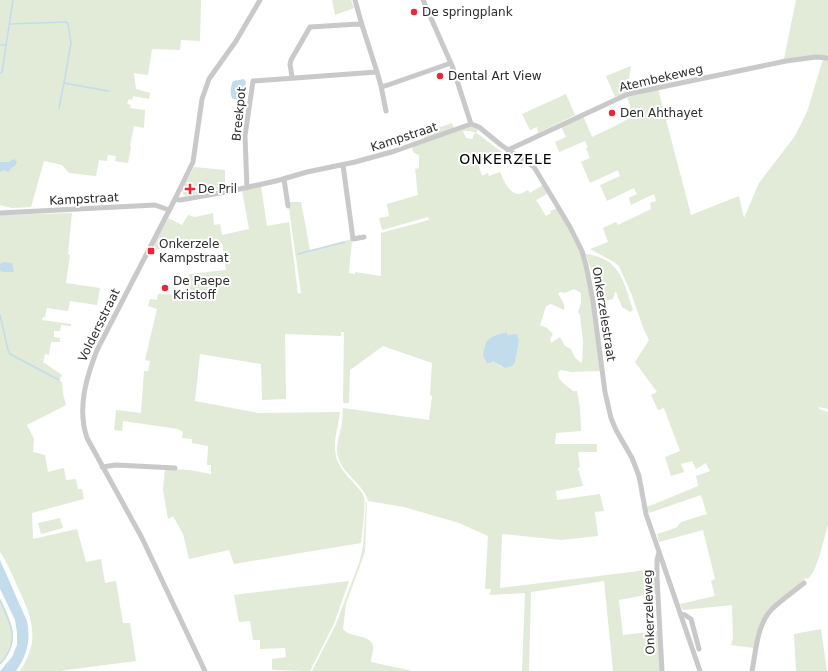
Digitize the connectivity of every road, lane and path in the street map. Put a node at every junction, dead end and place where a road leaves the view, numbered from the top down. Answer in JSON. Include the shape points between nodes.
{"nodes":[{"id":1,"x":260,"y":0,"type":"edge"},
{"id":2,"x":354,"y":0,"type":"edge"},
{"id":3,"x":423,"y":0,"type":"edge"},
{"id":4,"x":362,"y":25,"type":"junction"},
{"id":5,"x":828,"y":58,"type":"edge"},
{"id":6,"x":451,"y":63,"type":"junction"},
{"id":7,"x":377,"y":72,"type":"junction"},
{"id":8,"x":292,"y":78,"type":"junction"},
{"id":9,"x":381,"y":86,"type":"junction"},
{"id":10,"x":386,"y":111,"type":"dead end"},
{"id":11,"x":471,"y":124,"type":"junction"},
{"id":12,"x":508,"y":150,"type":"junction"},
{"id":13,"x":343,"y":165,"type":"junction"},
{"id":14,"x":284,"y":179,"type":"junction"},
{"id":15,"x":247,"y":188,"type":"junction"},
{"id":16,"x":175,"y":199,"type":"junction"},
{"id":17,"x":288,"y":206,"type":"dead end"},
{"id":18,"x":169,"y":210,"type":"junction"},
{"id":19,"x":0,"y":214,"type":"edge"},
{"id":20,"x":364,"y":237,"type":"dead end"},
{"id":21,"x":102,"y":467,"type":"junction"},
{"id":22,"x":175,"y":468,"type":"dead end"},
{"id":23,"x":659,"y":552,"type":"junction"},
{"id":24,"x":804,"y":583,"type":"dead end"},
{"id":25,"x":681,"y":614,"type":"junction"},
{"id":26,"x":699,"y":648,"type":"dead end"},
{"id":27,"x":205,"y":671,"type":"edge"},
{"id":28,"x":662,"y":671,"type":"edge"},
{"id":29,"x":700,"y":671,"type":"edge"},
{"id":30,"x":752,"y":671,"type":"edge"}],
"edges":[{"from":1,"to":16,"type":"street","name":"Voldersstraat","via":[[236,41],[209,79],[199,120],[193,162]]},
{"from":2,"to":4,"type":"street"},
{"from":3,"to":6,"type":"street"},
{"from":4,"to":7,"type":"street"},
{"from":4,"to":8,"type":"street","via":[[310,27],[291,60]]},
{"from":5,"to":12,"type":"street","name":"Atembekeweg","via":[[780,62],[628,94]]},
{"from":6,"to":9,"type":"street"},
{"from":6,"to":11,"type":"street"},
{"from":7,"to":8,"type":"street","name":"Breekpot"},
{"from":7,"to":9,"type":"street"},
{"from":8,"to":15,"type":"street","name":"Breekpot","via":[[253,81],[245,136]]},
{"from":9,"to":10,"type":"street"},
{"from":11,"to":12,"type":"street","name":"Onkerzelestraat","via":[[479,127]]},
{"from":11,"to":13,"type":"street","name":"Kampstraat","via":[[395,151]]},
{"from":12,"to":23,"type":"street","name":"Onkerzelestraat","via":[[534,167],[582,252],[593,301],[610,412],[639,476],[646,514]]},
{"from":13,"to":14,"type":"street","name":"Kampstraat"},
{"from":13,"to":20,"type":"street","via":[[353,239]]},
{"from":14,"to":15,"type":"street","name":"Kampstraat"},
{"from":14,"to":17,"type":"street"},
{"from":15,"to":16,"type":"street","name":"Kampstraat"},
{"from":16,"to":18,"type":"street","name":"Voldersstraat"},
{"from":18,"to":19,"type":"street","name":"Kampstraat","via":[[155,205]]},
{"from":18,"to":21,"type":"street","name":"Voldersstraat","via":[[88,372],[84,391],[83,428]]},
{"from":21,"to":22,"type":"street","via":[[116,465]]},
{"from":21,"to":27,"type":"street","name":"Voldersstraat","via":[[142,538]]},
{"from":23,"to":25,"type":"street","name":"Onkerzelestraat"},
{"from":23,"to":28,"type":"street","name":"Onkerzeleweg","via":[[657,584]]},
{"from":24,"to":30,"type":"street","via":[[771,610],[764,620]]},
{"from":25,"to":26,"type":"street","via":[[691,619]]},
{"from":25,"to":29,"type":"street","name":"Onkerzelestraat"}]}
